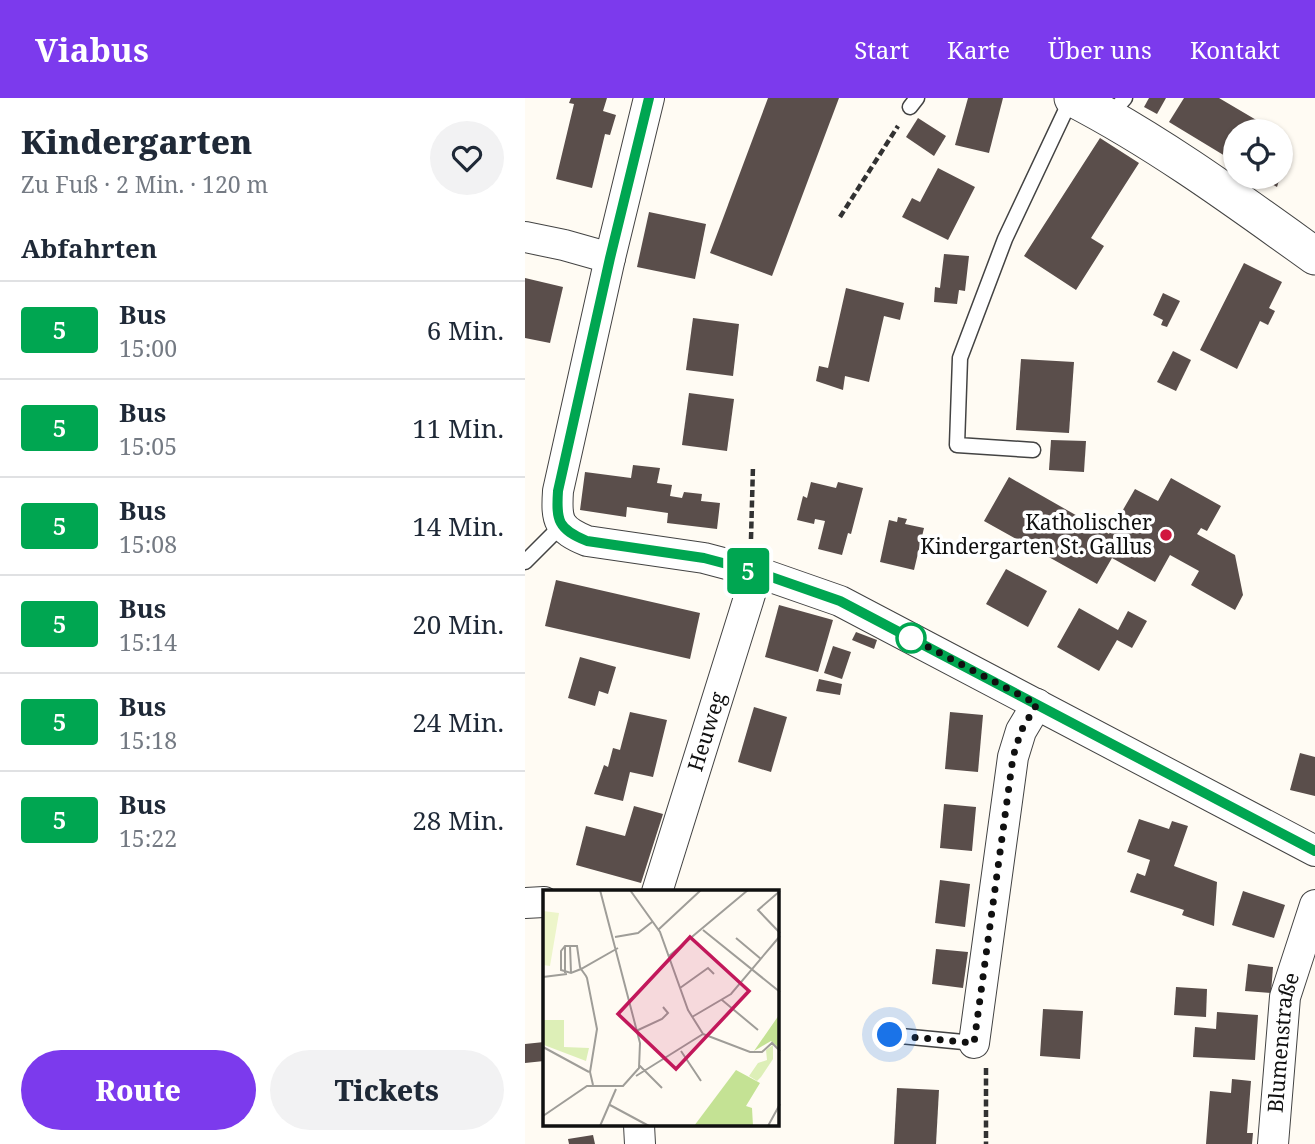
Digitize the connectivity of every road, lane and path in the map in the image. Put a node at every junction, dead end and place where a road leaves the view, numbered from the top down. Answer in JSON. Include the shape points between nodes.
{"nodes":[{"id":1,"x":649,"y":98,"type":"edge"},
{"id":2,"x":1072,"y":98,"type":"edge"},
{"id":3,"x":913,"y":103,"type":"edge"},
{"id":4,"x":1117,"y":107,"type":"edge"},
{"id":5,"x":840,"y":217,"type":"dead end"},
{"id":6,"x":525,"y":237,"type":"edge"},
{"id":7,"x":1315,"y":256,"type":"edge"},
{"id":8,"x":610,"y":258,"type":"junction"},
{"id":9,"x":1034,"y":450,"type":"dead end"},
{"id":10,"x":753,"y":466,"type":"dead end"},
{"id":11,"x":561,"y":526,"type":"junction"},
{"id":12,"x":525,"y":562,"type":"edge"},
{"id":13,"x":754,"y":571,"type":"junction"},
{"id":14,"x":1037,"y":704,"type":"junction"},
{"id":15,"x":1315,"y":851,"type":"edge"},
{"id":16,"x":658,"y":890,"type":"edge"},
{"id":17,"x":543,"y":902,"type":"edge"},
{"id":18,"x":525,"y":903,"type":"edge"},
{"id":19,"x":1315,"y":905,"type":"edge"},
{"id":20,"x":890,"y":1035,"type":"dead end"},
{"id":21,"x":974,"y":1043,"type":"junction"},
{"id":22,"x":639,"y":1126,"type":"edge"},
{"id":23,"x":640,"y":1144,"type":"edge"},
{"id":24,"x":986,"y":1144,"type":"edge"},
{"id":25,"x":1273,"y":1144,"type":"edge"}],
"edges":[{"from":1,"to":8,"type":"street"},
{"from":2,"to":4,"type":"street"},
{"from":2,"to":9,"type":"lane","via":[[1005,239],[960,358],[957,445]]},
{"from":3,"to":5,"type":"path"},
{"from":4,"to":7,"type":"street"},
{"from":6,"to":8,"type":"street"},
{"from":8,"to":11,"type":"street","via":[[558,491]]},
{"from":10,"to":13,"type":"path"},
{"from":11,"to":12,"type":"lane"},
{"from":11,"to":13,"type":"street","via":[[587,541],[704,558]]},
{"from":13,"to":14,"type":"street","via":[[840,601]]},
{"from":13,"to":16,"type":"street","name":"Heuweg"},
{"from":14,"to":15,"type":"street"},
{"from":14,"to":21,"type":"street","via":[[1013,757]]},
{"from":17,"to":18,"type":"street"},
{"from":19,"to":25,"type":"street","name":"Blumenstraße","via":[[1285,997]]},
{"from":20,"to":21,"type":"lane"},
{"from":21,"to":24,"type":"path","via":[[986,1063]]},
{"from":22,"to":23,"type":"street"}]}
